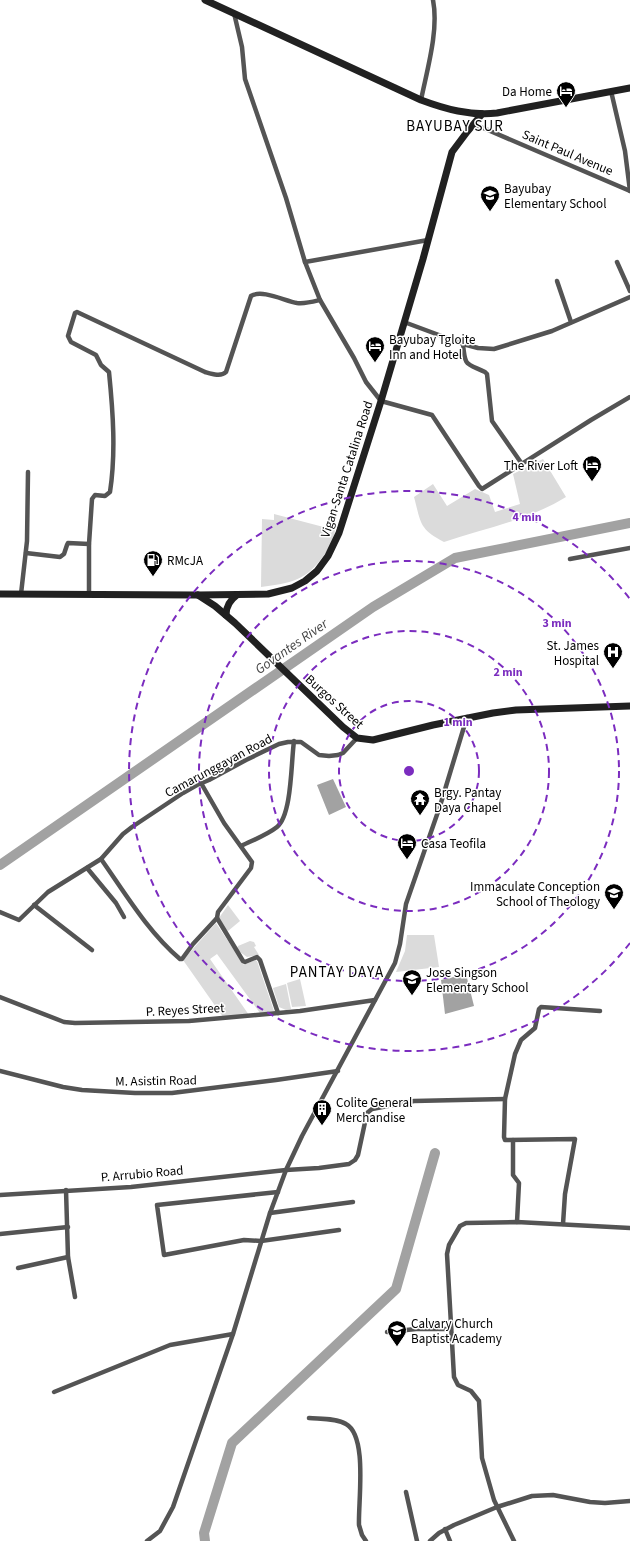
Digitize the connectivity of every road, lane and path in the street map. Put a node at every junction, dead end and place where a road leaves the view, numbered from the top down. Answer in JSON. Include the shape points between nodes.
{"nodes":[{"id":1,"x":205,"y":0,"type":"edge"},
{"id":2,"x":433,"y":0,"type":"edge"},
{"id":3,"x":234,"y":13,"type":"junction"},
{"id":4,"x":630,"y":88,"type":"edge"},
{"id":5,"x":611,"y":91,"type":"junction"},
{"id":6,"x":421,"y":100,"type":"junction"},
{"id":7,"x":482,"y":114,"type":"junction"},
{"id":8,"x":474,"y":124,"type":"junction"},
{"id":9,"x":630,"y":191,"type":"edge"},
{"id":10,"x":428,"y":240,"type":"junction"},
{"id":11,"x":305,"y":262,"type":"junction"},
{"id":12,"x":617,"y":262,"type":"dead end"},
{"id":13,"x":556,"y":281,"type":"dead end"},
{"id":14,"x":630,"y":292,"type":"edge"},
{"id":15,"x":630,"y":297,"type":"edge"},
{"id":16,"x":320,"y":300,"type":"junction"},
{"id":17,"x":404,"y":322,"type":"junction"},
{"id":18,"x":571,"y":322,"type":"junction"},
{"id":19,"x":463,"y":344,"type":"junction"},
{"id":20,"x":630,"y":397,"type":"edge"},
{"id":21,"x":380,"y":401,"type":"junction"},
{"id":22,"x":522,"y":464,"type":"junction"},
{"id":23,"x":28,"y":472,"type":"dead end"},
{"id":24,"x":89,"y":544,"type":"junction"},
{"id":25,"x":630,"y":548,"type":"edge"},
{"id":26,"x":26,"y":553,"type":"junction"},
{"id":27,"x":570,"y":559,"type":"dead end"},
{"id":28,"x":0,"y":594,"type":"edge"},
{"id":29,"x":21,"y":594,"type":"junction"},
{"id":30,"x":89,"y":594,"type":"junction"},
{"id":31,"x":198,"y":595,"type":"junction"},
{"id":32,"x":237,"y":595,"type":"junction"},
{"id":33,"x":226,"y":615,"type":"junction"},
{"id":34,"x":630,"y":706,"type":"edge"},
{"id":35,"x":467,"y":717,"type":"junction"},
{"id":36,"x":357,"y":738,"type":"junction"},
{"id":37,"x":294,"y":741,"type":"junction"},
{"id":38,"x":201,"y":783,"type":"junction"},
{"id":39,"x":241,"y":846,"type":"junction"},
{"id":40,"x":101,"y":859,"type":"junction"},
{"id":41,"x":87,"y":868,"type":"junction"},
{"id":42,"x":34,"y":905,"type":"junction"},
{"id":43,"x":0,"y":912,"type":"edge"},
{"id":44,"x":124,"y":917,"type":"dead end"},
{"id":45,"x":217,"y":918,"type":"junction"},
{"id":46,"x":92,"y":950,"type":"dead end"},
{"id":47,"x":0,"y":997,"type":"edge"},
{"id":48,"x":375,"y":1000,"type":"junction"},
{"id":49,"x":600,"y":1011,"type":"dead end"},
{"id":50,"x":278,"y":1013,"type":"junction"},
{"id":51,"x":0,"y":1071,"type":"edge"},
{"id":52,"x":338,"y":1071,"type":"junction"},
{"id":53,"x":505,"y":1099,"type":"junction"},
{"id":54,"x":513,"y":1140,"type":"junction"},
{"id":55,"x":286,"y":1170,"type":"junction"},
{"id":56,"x":66,"y":1190,"type":"junction"},
{"id":57,"x":278,"y":1192,"type":"junction"},
{"id":58,"x":0,"y":1196,"type":"edge"},
{"id":59,"x":353,"y":1202,"type":"dead end"},
{"id":60,"x":270,"y":1213,"type":"junction"},
{"id":61,"x":517,"y":1222,"type":"junction"},
{"id":62,"x":563,"y":1224,"type":"junction"},
{"id":63,"x":68,"y":1227,"type":"junction"},
{"id":64,"x":630,"y":1228,"type":"edge"},
{"id":65,"x":339,"y":1230,"type":"dead end"},
{"id":66,"x":0,"y":1234,"type":"edge"},
{"id":67,"x":261,"y":1241,"type":"junction"},
{"id":68,"x":68,"y":1257,"type":"junction"},
{"id":69,"x":18,"y":1268,"type":"dead end"},
{"id":70,"x":75,"y":1297,"type":"dead end"},
{"id":71,"x":450,"y":1329,"type":"junction"},
{"id":72,"x":387,"y":1332,"type":"dead end"},
{"id":73,"x":233,"y":1334,"type":"junction"},
{"id":74,"x":54,"y":1392,"type":"dead end"},
{"id":75,"x":309,"y":1418,"type":"dead end"},
{"id":76,"x":406,"y":1492,"type":"dead end"},
{"id":77,"x":630,"y":1501,"type":"edge"},
{"id":78,"x":497,"y":1507,"type":"junction"},
{"id":79,"x":445,"y":1529,"type":"junction"},
{"id":80,"x":155,"y":1535,"type":"junction"},
{"id":81,"x":147,"y":1541,"type":"edge"},
{"id":82,"x":156,"y":1541,"type":"edge"},
{"id":83,"x":366,"y":1541,"type":"edge"},
{"id":84,"x":417,"y":1541,"type":"edge"},
{"id":85,"x":430,"y":1541,"type":"edge"},
{"id":86,"x":450,"y":1541,"type":"edge"},
{"id":87,"x":514,"y":1541,"type":"edge"}],
"edges":[{"from":1,"to":3,"type":"main road"},
{"from":2,"to":6,"type":"street","via":[[434,29]]},
{"from":3,"to":6,"type":"main road"},
{"from":3,"to":11,"type":"street","via":[[246,79]]},
{"from":4,"to":5,"type":"main road"},
{"from":5,"to":7,"type":"main road"},
{"from":5,"to":9,"type":"street","via":[[626,151]]},
{"from":6,"to":7,"type":"main road","via":[[438,107]]},
{"from":7,"to":8,"type":"main road","name":"Vigan-Santa Catalina Road"},
{"from":8,"to":9,"type":"street","name":"Saint Paul Avenue"},
{"from":8,"to":10,"type":"main road","name":"Vigan-Santa Catalina Road","via":[[452,152]]},
{"from":10,"to":11,"type":"street"},
{"from":10,"to":17,"type":"main road","name":"Vigan-Santa Catalina Road"},
{"from":11,"to":16,"type":"street"},
{"from":12,"to":14,"type":"street"},
{"from":13,"to":18,"type":"street"},
{"from":15,"to":18,"type":"street"},
{"from":16,"to":21,"type":"street","via":[[366,382]]},
{"from":16,"to":24,"type":"street","via":[[299,303],[265,294],[252,295],[226,372],[219,375],[205,372],[75,313],[68,336],[71,342],[96,355],[101,365],[109,372],[112,407],[110,492],[107,495],[92,497]]},
{"from":17,"to":19,"type":"street"},
{"from":17,"to":21,"type":"main road","name":"Vigan-Santa Catalina Road"},
{"from":18,"to":19,"type":"street","via":[[552,331],[494,349]]},
{"from":19,"to":22,"type":"street","via":[[464,358],[468,364],[487,374],[492,422]]},
{"from":20,"to":22,"type":"street"},
{"from":21,"to":22,"type":"street","via":[[430,414],[481,488]]},
{"from":21,"to":32,"type":"main road","name":"Vigan-Santa Catalina Road","via":[[339,533],[328,556],[317,571],[306,581],[292,588],[268,594]]},
{"from":23,"to":26,"type":"street"},
{"from":24,"to":26,"type":"street","via":[[68,543],[60,557]]},
{"from":24,"to":30,"type":"street"},
{"from":25,"to":27,"type":"street"},
{"from":26,"to":29,"type":"street"},
{"from":28,"to":29,"type":"main road","name":"Vigan-Santa Catalina Road"},
{"from":29,"to":30,"type":"main road","name":"Vigan-Santa Catalina Road"},
{"from":30,"to":31,"type":"main road","name":"Vigan-Santa Catalina Road"},
{"from":31,"to":32,"type":"main road","name":"Vigan-Santa Catalina Road"},
{"from":31,"to":33,"type":"main road","name":"Burgos Street"},
{"from":32,"to":33,"type":"main road","via":[[228,603]]},
{"from":33,"to":36,"type":"main road","name":"Burgos Street"},
{"from":34,"to":35,"type":"main road","name":"Burgos Street","via":[[516,710]]},
{"from":35,"to":36,"type":"main road","name":"Burgos Street","via":[[373,740]]},
{"from":35,"to":48,"type":"street","via":[[406,904],[398,955]]},
{"from":36,"to":37,"type":"street","name":"Camarunggayan Road","via":[[343,753],[329,756],[319,755],[305,744]]},
{"from":37,"to":38,"type":"street","name":"Camarunggayan Road","via":[[270,748]]},
{"from":37,"to":39,"type":"street","via":[[284,817],[277,827]]},
{"from":38,"to":39,"type":"street","via":[[224,823]]},
{"from":38,"to":40,"type":"street","name":"Camarunggayan Road","via":[[132,827]]},
{"from":39,"to":45,"type":"street","via":[[252,860],[252,866],[218,912]]},
{"from":40,"to":41,"type":"street","name":"Camarunggayan Road"},
{"from":40,"to":45,"type":"street","via":[[133,905],[181,960]]},
{"from":41,"to":42,"type":"street","name":"Camarunggayan Road","via":[[48,892]]},
{"from":41,"to":44,"type":"street","via":[[116,903]]},
{"from":42,"to":43,"type":"street","name":"Camarunggayan Road","via":[[18,920]]},
{"from":42,"to":46,"type":"street"},
{"from":45,"to":50,"type":"street","via":[[244,962],[254,957],[260,960]]},
{"from":47,"to":50,"type":"street","name":"P. Reyes Street","via":[[59,1020],[74,1023],[189,1021]]},
{"from":48,"to":50,"type":"street","name":"P. Reyes Street"},
{"from":48,"to":52,"type":"street"},
{"from":49,"to":53,"type":"street","via":[[541,1007],[538,1009],[535,1028],[521,1040],[515,1054]]},
{"from":51,"to":52,"type":"street","name":"M. Asistin Road","via":[[82,1090],[172,1093]]},
{"from":52,"to":55,"type":"street"},
{"from":53,"to":54,"type":"street","via":[[504,1137],[506,1140]]},
{"from":53,"to":55,"type":"street","name":"P. Arrubio Road","via":[[414,1102],[372,1109],[367,1113],[358,1155],[352,1162]]},
{"from":54,"to":61,"type":"street","via":[[512,1175],[519,1183]]},
{"from":54,"to":62,"type":"street","via":[[576,1139],[565,1194]]},
{"from":55,"to":56,"type":"street","name":"P. Arrubio Road","via":[[131,1187]]},
{"from":55,"to":57,"type":"street"},
{"from":56,"to":58,"type":"street","name":"P. Arrubio Road"},
{"from":56,"to":63,"type":"street"},
{"from":57,"to":60,"type":"street"},
{"from":57,"to":67,"type":"street","via":[[157,1205],[164,1255],[238,1241]]},
{"from":59,"to":60,"type":"street"},
{"from":60,"to":67,"type":"street"},
{"from":61,"to":62,"type":"street"},
{"from":61,"to":71,"type":"street","via":[[477,1222],[460,1226],[446,1254]]},
{"from":62,"to":64,"type":"street"},
{"from":63,"to":66,"type":"street"},
{"from":63,"to":68,"type":"street"},
{"from":65,"to":67,"type":"street"},
{"from":67,"to":73,"type":"street"},
{"from":68,"to":69,"type":"street"},
{"from":68,"to":70,"type":"street"},
{"from":71,"to":72,"type":"street"},
{"from":71,"to":78,"type":"street","via":[[454,1380],[475,1394],[479,1401],[482,1458]]},
{"from":73,"to":74,"type":"street","via":[[170,1345]]},
{"from":73,"to":80,"type":"street","via":[[173,1507],[165,1524]]},
{"from":75,"to":83,"type":"street","via":[[339,1421],[350,1427],[357,1438],[360,1458],[359,1525]]},
{"from":76,"to":84,"type":"street"},
{"from":77,"to":78,"type":"street","via":[[604,1503],[537,1495]]},
{"from":78,"to":79,"type":"street"},
{"from":78,"to":87,"type":"street"},
{"from":79,"to":85,"type":"street"},
{"from":79,"to":86,"type":"street"},
{"from":80,"to":81,"type":"street"},
{"from":80,"to":82,"type":"street"}]}
